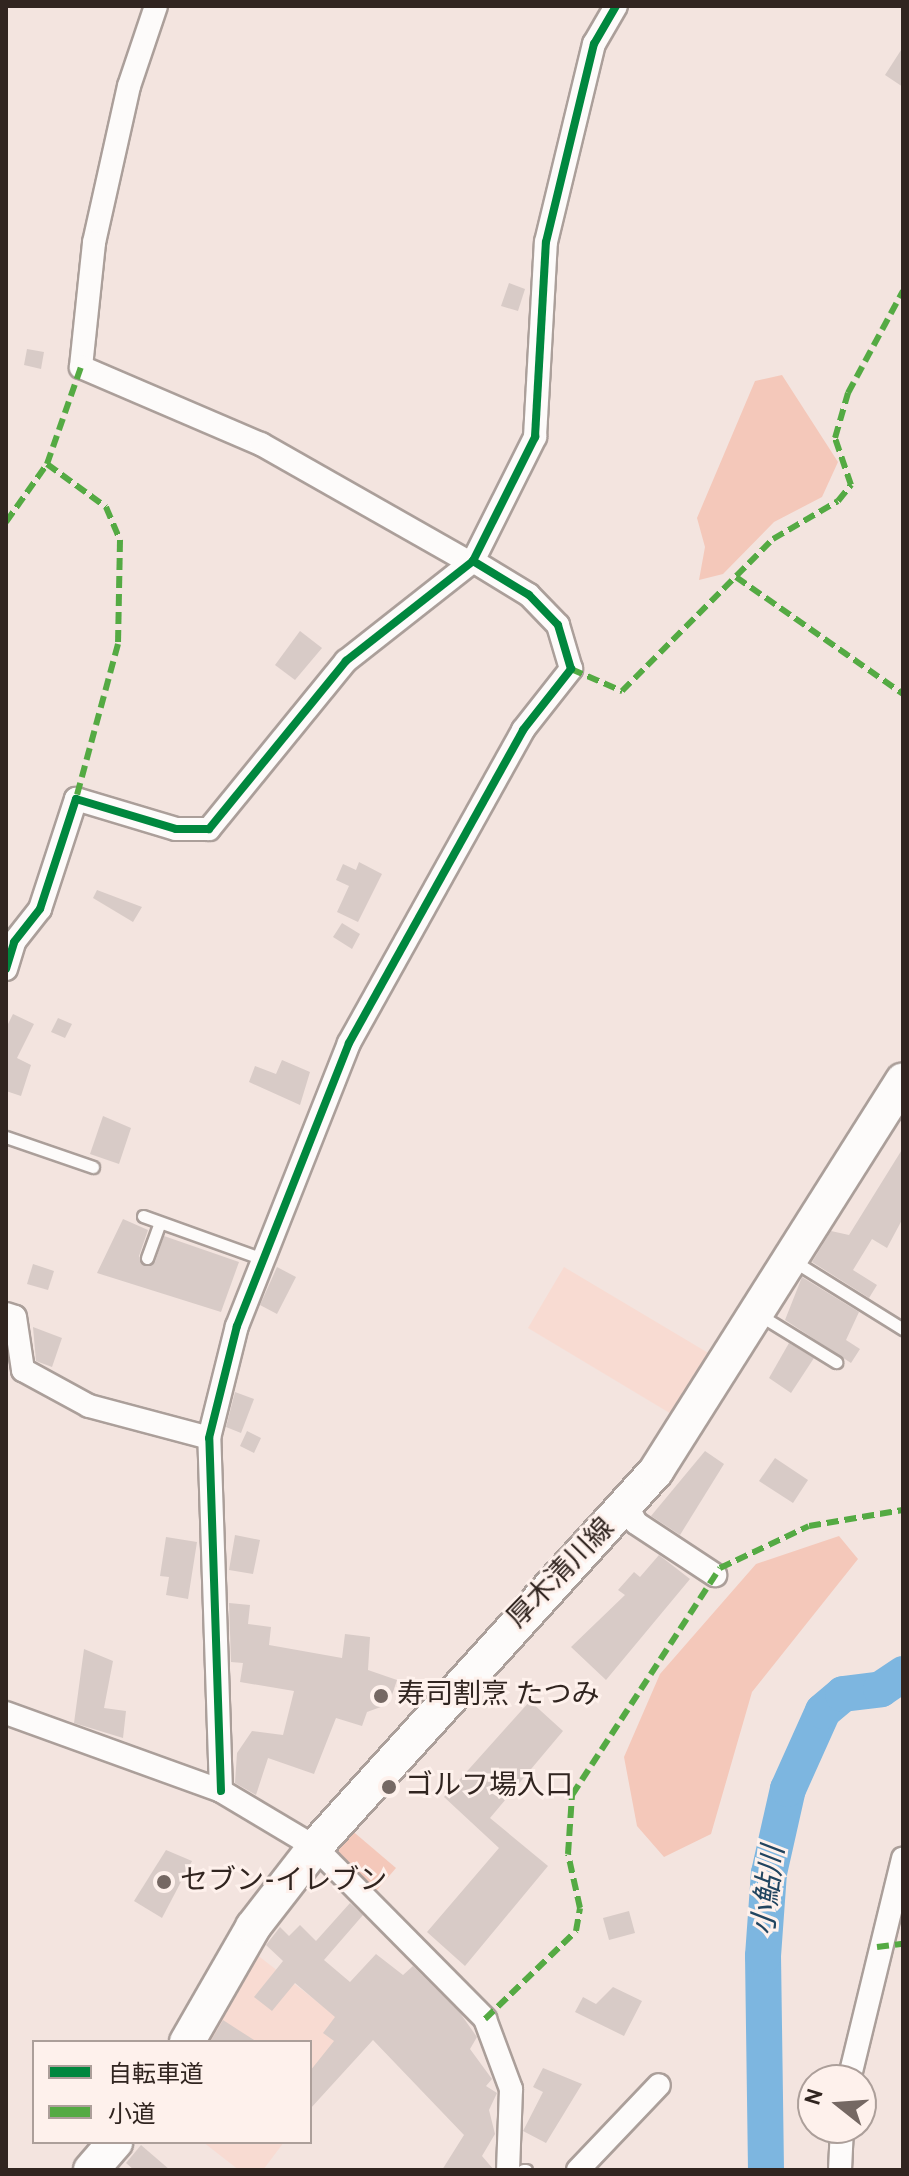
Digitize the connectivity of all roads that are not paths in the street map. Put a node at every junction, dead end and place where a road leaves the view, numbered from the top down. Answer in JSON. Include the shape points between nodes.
{"nodes":[{"id":1,"x":156,"y":6,"type":"edge"},
{"id":2,"x":616,"y":6,"type":"edge"},
{"id":3,"x":471,"y":561,"type":"junction"},
{"id":4,"x":6,"y":969,"type":"edge"},
{"id":5,"x":903,"y":1080,"type":"edge"},
{"id":6,"x":6,"y":1137,"type":"edge"},
{"id":7,"x":93,"y":1167,"type":"dead end"},
{"id":8,"x":143,"y":1216,"type":"dead end"},
{"id":9,"x":160,"y":1223,"type":"junction"},
{"id":10,"x":147,"y":1258,"type":"dead end"},
{"id":11,"x":263,"y":1259,"type":"junction"},
{"id":12,"x":792,"y":1260,"type":"junction"},
{"id":13,"x":6,"y":1314,"type":"edge"},
{"id":14,"x":758,"y":1314,"type":"junction"},
{"id":15,"x":903,"y":1329,"type":"edge"},
{"id":16,"x":836,"y":1362,"type":"dead end"},
{"id":17,"x":209,"y":1438,"type":"junction"},
{"id":18,"x":627,"y":1506,"type":"junction"},
{"id":19,"x":715,"y":1575,"type":"dead end"},
{"id":20,"x":6,"y":1713,"type":"edge"},
{"id":21,"x":221,"y":1791,"type":"junction"},
{"id":22,"x":315,"y":1847,"type":"junction"},
{"id":23,"x":903,"y":1859,"type":"edge"},
{"id":24,"x":188,"y":2040,"type":"edge"},
{"id":25,"x":853,"y":2064,"type":"edge"},
{"id":26,"x":659,"y":2085,"type":"dead end"},
{"id":27,"x":113,"y":2144,"type":"edge"},
{"id":28,"x":841,"y":2144,"type":"edge"},
{"id":29,"x":91,"y":2170,"type":"edge"},
{"id":30,"x":508,"y":2170,"type":"edge"},
{"id":31,"x":578,"y":2170,"type":"edge"},
{"id":32,"x":840,"y":2170,"type":"edge"}],
"edges":[{"from":1,"to":3,"type":"street","via":[[129,86],[94,243],[81,367],[261,444]]},
{"from":2,"to":3,"type":"street","via":[[594,44],[546,242],[535,437]]},
{"from":3,"to":4,"type":"street","via":[[346,661],[209,829],[176,829],[76,799],[40,909],[14,942]]},
{"from":3,"to":11,"type":"street","via":[[529,595],[558,625],[571,669],[523,730],[349,1043]]},
{"from":5,"to":12,"type":"main road","name":"厚木清川線"},
{"from":6,"to":7,"type":"lane"},
{"from":8,"to":9,"type":"lane"},
{"from":9,"to":10,"type":"lane"},
{"from":9,"to":11,"type":"lane"},
{"from":11,"to":17,"type":"street"},
{"from":12,"to":14,"type":"main road","name":"厚木清川線"},
{"from":12,"to":15,"type":"lane"},
{"from":13,"to":17,"type":"street","via":[[15,1317],[23,1370],[89,1406]]},
{"from":14,"to":16,"type":"lane"},
{"from":14,"to":18,"type":"main road","name":"厚木清川線"},
{"from":17,"to":21,"type":"street"},
{"from":18,"to":19,"type":"street","via":[[636,1523]]},
{"from":18,"to":22,"type":"main road","name":"厚木清川線","via":[[496,1640]]},
{"from":20,"to":21,"type":"street"},
{"from":21,"to":22,"type":"street"},
{"from":22,"to":24,"type":"main road","name":"厚木清川線","via":[[253,1927]]},
{"from":22,"to":30,"type":"street","via":[[485,2019],[511,2089]]},
{"from":23,"to":25,"type":"street"},
{"from":26,"to":31,"type":"street"},
{"from":27,"to":29,"type":"main road"},
{"from":28,"to":32,"type":"street"}]}
